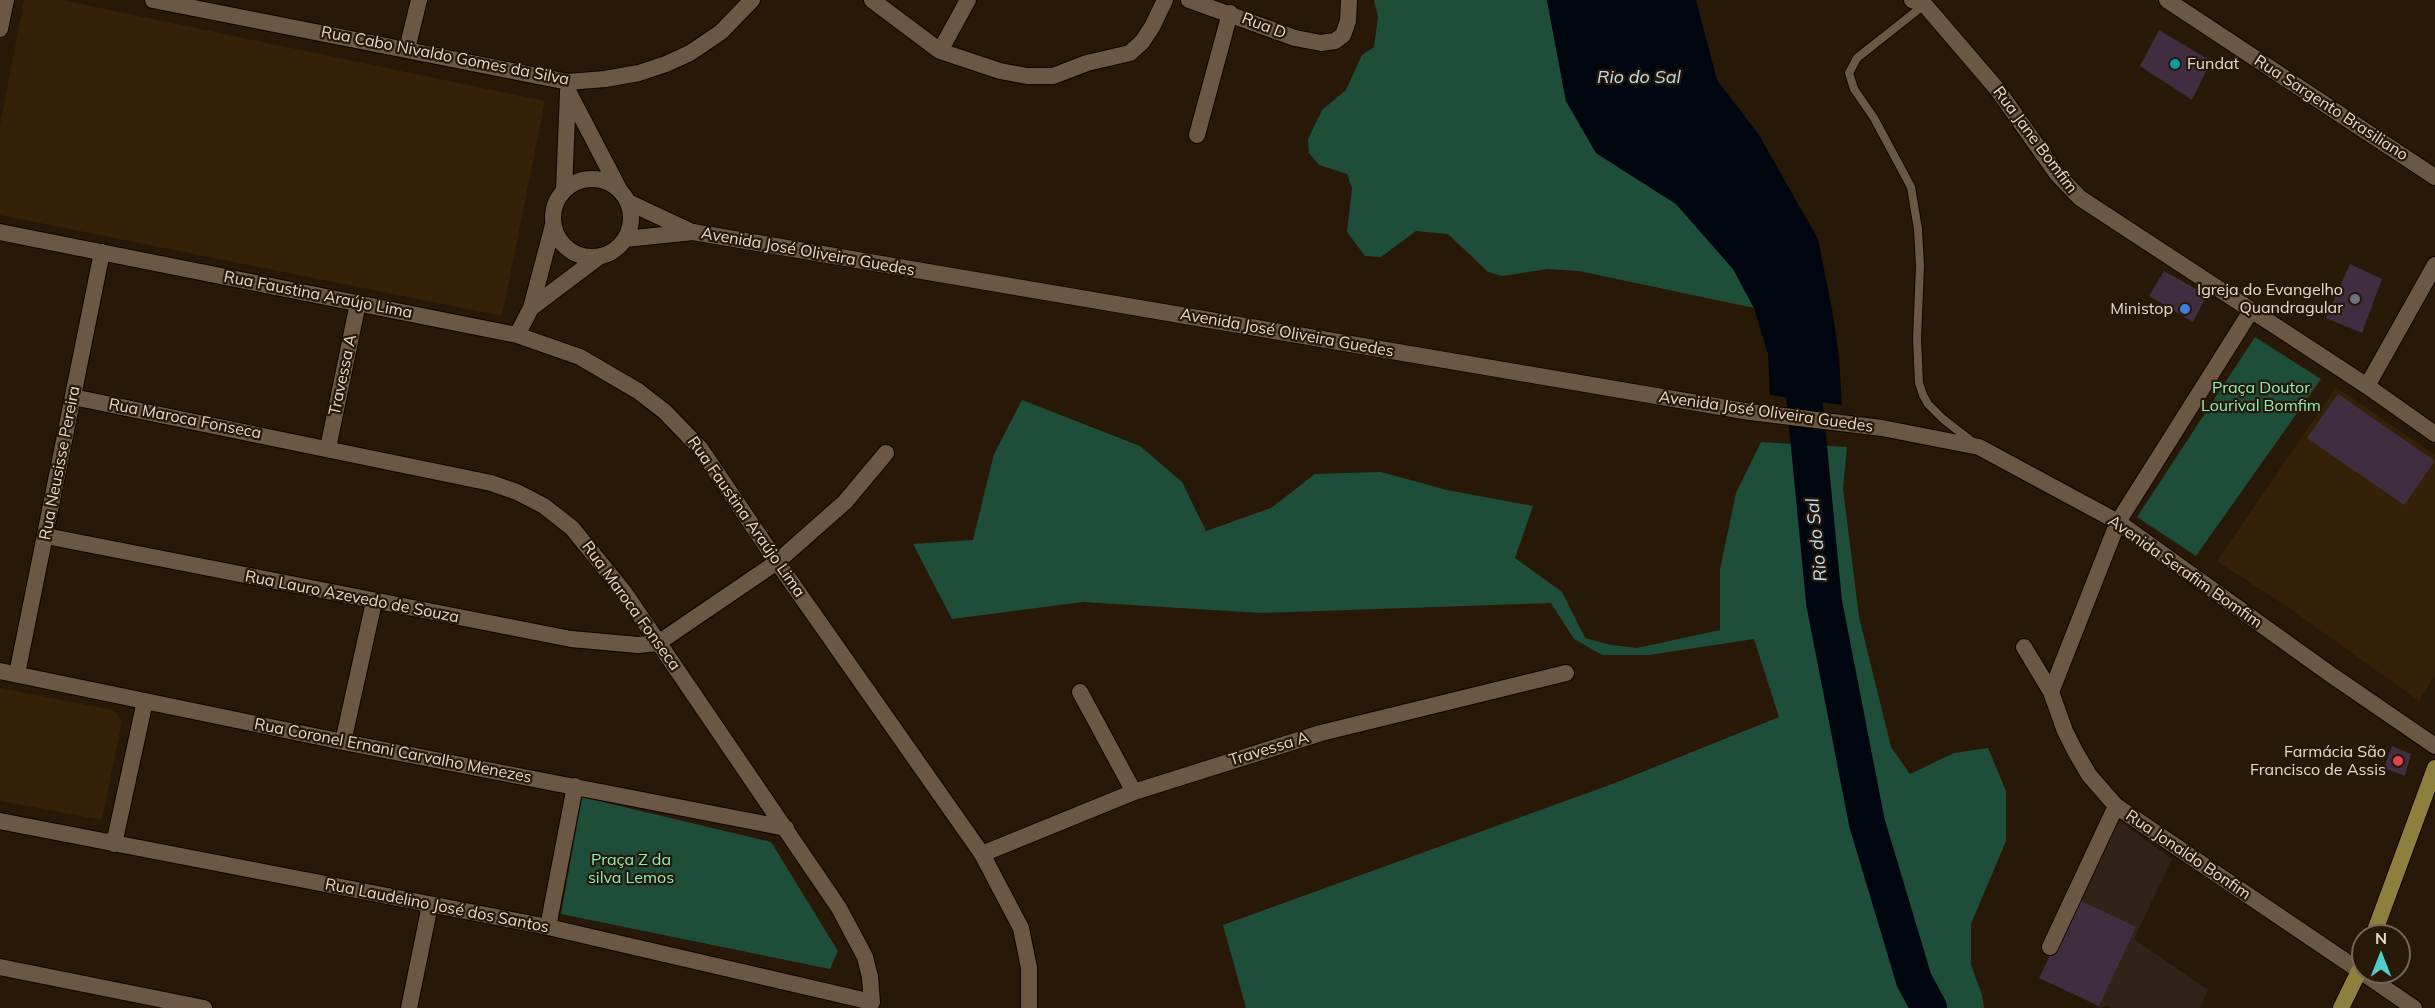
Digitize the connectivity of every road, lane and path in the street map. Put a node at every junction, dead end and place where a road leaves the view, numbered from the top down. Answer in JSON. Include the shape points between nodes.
{"nodes":[{"id":1,"x":6,"y":0,"type":"edge"},
{"id":2,"x":153,"y":0,"type":"edge"},
{"id":3,"x":419,"y":0,"type":"edge"},
{"id":4,"x":752,"y":0,"type":"edge"},
{"id":5,"x":872,"y":0,"type":"edge"},
{"id":6,"x":968,"y":0,"type":"edge"},
{"id":7,"x":1164,"y":0,"type":"edge"},
{"id":8,"x":1189,"y":0,"type":"edge"},
{"id":9,"x":1349,"y":0,"type":"edge"},
{"id":10,"x":2167,"y":0,"type":"edge"},
{"id":11,"x":1918,"y":2,"type":"edge"},
{"id":12,"x":1230,"y":13,"type":"junction"},
{"id":13,"x":0,"y":29,"type":"edge"},
{"id":14,"x":407,"y":49,"type":"junction"},
{"id":15,"x":940,"y":51,"type":"junction"},
{"id":16,"x":568,"y":87,"type":"junction"},
{"id":17,"x":1197,"y":135,"type":"dead end"},
{"id":18,"x":2435,"y":177,"type":"edge"},
{"id":19,"x":564,"y":190,"type":"junction"},
{"id":20,"x":624,"y":196,"type":"junction"},
{"id":21,"x":553,"y":225,"type":"junction"},
{"id":22,"x":0,"y":232,"type":"edge"},
{"id":23,"x":693,"y":232,"type":"junction"},
{"id":24,"x":625,"y":239,"type":"junction"},
{"id":25,"x":102,"y":252,"type":"junction"},
{"id":26,"x":600,"y":256,"type":"junction"},
{"id":27,"x":2435,"y":265,"type":"edge"},
{"id":28,"x":358,"y":303,"type":"junction"},
{"id":29,"x":531,"y":308,"type":"junction"},
{"id":30,"x":2251,"y":311,"type":"junction"},
{"id":31,"x":516,"y":335,"type":"junction"},
{"id":32,"x":2367,"y":386,"type":"junction"},
{"id":33,"x":73,"y":397,"type":"junction"},
{"id":34,"x":1882,"y":428,"type":"joint"},
{"id":35,"x":2435,"y":434,"type":"edge"},
{"id":36,"x":1979,"y":447,"type":"junction"},
{"id":37,"x":328,"y":448,"type":"junction"},
{"id":38,"x":886,"y":453,"type":"dead end"},
{"id":39,"x":2118,"y":522,"type":"junction"},
{"id":40,"x":46,"y":537,"type":"junction"},
{"id":41,"x":777,"y":562,"type":"junction"},
{"id":42,"x":374,"y":602,"type":"junction"},
{"id":43,"x":658,"y":643,"type":"junction"},
{"id":44,"x":2024,"y":646,"type":"dead end"},
{"id":45,"x":8,"y":673,"type":"edge"},
{"id":46,"x":1566,"y":673,"type":"dead end"},
{"id":47,"x":1080,"y":692,"type":"dead end"},
{"id":48,"x":2051,"y":692,"type":"junction"},
{"id":49,"x":145,"y":701,"type":"junction"},
{"id":50,"x":343,"y":742,"type":"junction"},
{"id":51,"x":2435,"y":746,"type":"edge"},
{"id":52,"x":2435,"y":768,"type":"edge"},
{"id":53,"x":575,"y":786,"type":"junction"},
{"id":54,"x":1134,"y":792,"type":"junction"},
{"id":55,"x":2116,"y":806,"type":"junction"},
{"id":56,"x":0,"y":821,"type":"edge"},
{"id":57,"x":786,"y":828,"type":"junction"},
{"id":58,"x":114,"y":844,"type":"junction"},
{"id":59,"x":982,"y":854,"type":"junction"},
{"id":60,"x":430,"y":905,"type":"junction"},
{"id":61,"x":2377,"y":924,"type":"edge"},
{"id":62,"x":548,"y":927,"type":"junction"},
{"id":63,"x":2050,"y":947,"type":"dead end"},
{"id":64,"x":2351,"y":960,"type":"edge"},
{"id":65,"x":0,"y":967,"type":"edge"},
{"id":66,"x":2353,"y":984,"type":"edge"},
{"id":67,"x":2384,"y":984,"type":"edge"},
{"id":68,"x":870,"y":1005,"type":"edge"},
{"id":69,"x":204,"y":1008,"type":"edge"},
{"id":70,"x":409,"y":1008,"type":"edge"},
{"id":71,"x":1029,"y":1008,"type":"edge"},
{"id":72,"x":2341,"y":1008,"type":"edge"},
{"id":73,"x":2414,"y":1008,"type":"edge"}],
"edges":[{"from":1,"to":13,"type":"street"},
{"from":2,"to":14,"type":"street","name":"Rua Cabo Nivaldo Gomes da Silva"},
{"from":3,"to":14,"type":"street"},
{"from":4,"to":16,"type":"street","name":"Rua Cabo Nivaldo Gomes da Silva","via":[[721,33],[690,53],[639,73]]},
{"from":5,"to":15,"type":"street"},
{"from":6,"to":15,"type":"street"},
{"from":7,"to":15,"type":"street","via":[[1152,27],[1135,50],[1053,76],[1000,72]]},
{"from":8,"to":12,"type":"street","name":"Rua D"},
{"from":9,"to":12,"type":"street","name":"Rua D","via":[[1347,28],[1340,39],[1328,43],[1314,43]]},
{"from":10,"to":18,"type":"street","name":"Rua Sargento Brasiliano"},
{"from":11,"to":30,"type":"street","name":"Rua Jane Bomfim","via":[[1996,89],[2079,198]]},
{"from":11,"to":36,"type":"lane","via":[[1857,58],[1849,73],[1854,89],[1911,187],[1920,267],[1919,384],[1928,404]]},
{"from":12,"to":17,"type":"street"},
{"from":14,"to":16,"type":"street","name":"Rua Cabo Nivaldo Gomes da Silva"},
{"from":16,"to":19,"type":"street"},
{"from":16,"to":20,"type":"street"},
{"from":19,"to":20,"type":"street","via":[[586,179],[598,179],[610,183]]},
{"from":19,"to":21,"type":"street","via":[[553,213]]},
{"from":20,"to":23,"type":"street","name":"Avenida José Oliveira Guedes"},
{"from":20,"to":24,"type":"street","via":[[631,214]]},
{"from":21,"to":26,"type":"street","via":[[558,237],[576,254]]},
{"from":21,"to":29,"type":"street"},
{"from":22,"to":25,"type":"street","name":"Rua Faustina Araújo Lima"},
{"from":23,"to":24,"type":"street","name":"Avenida José Oliveira Guedes"},
{"from":23,"to":34,"type":"street","name":"Avenida José Oliveira Guedes","via":[[1750,412]]},
{"from":24,"to":26,"type":"street"},
{"from":25,"to":28,"type":"street","name":"Rua Faustina Araújo Lima"},
{"from":25,"to":33,"type":"street","name":"Rua Neusisse Pereira"},
{"from":26,"to":29,"type":"street"},
{"from":27,"to":32,"type":"street"},
{"from":28,"to":31,"type":"street","name":"Rua Faustina Araújo Lima"},
{"from":28,"to":37,"type":"street","name":"Travessa A"},
{"from":29,"to":31,"type":"street"},
{"from":30,"to":32,"type":"street","name":"Rua Jane Bomfim"},
{"from":30,"to":39,"type":"street"},
{"from":31,"to":41,"type":"street","name":"Rua Faustina Araújo Lima","via":[[580,357],[664,411],[700,448]]},
{"from":32,"to":35,"type":"street","name":"Rua Jane Bomfim"},
{"from":33,"to":37,"type":"street","name":"Rua Maroca Fonseca"},
{"from":33,"to":40,"type":"street","name":"Rua Neusisse Pereira"},
{"from":34,"to":36,"type":"street","name":"Avenida Serafim Bomfim"},
{"from":36,"to":39,"type":"street","name":"Avenida Serafim Bomfim"},
{"from":37,"to":43,"type":"street","name":"Rua Maroca Fonseca","via":[[491,483],[544,506],[591,549]]},
{"from":38,"to":41,"type":"street","via":[[845,502]]},
{"from":39,"to":48,"type":"street"},
{"from":39,"to":51,"type":"street","name":"Avenida Serafim Bomfim"},
{"from":40,"to":42,"type":"street","name":"Rua Lauro Azevedo de Souza"},
{"from":40,"to":45,"type":"street","name":"Rua Neusisse Pereira"},
{"from":41,"to":43,"type":"street"},
{"from":41,"to":59,"type":"street","name":"Rua Faustina Araújo Lima"},
{"from":42,"to":43,"type":"street","name":"Rua Lauro Azevedo de Souza","via":[[571,639],[615,645]]},
{"from":42,"to":50,"type":"street"},
{"from":43,"to":57,"type":"street","name":"Rua Maroca Fonseca"},
{"from":44,"to":48,"type":"street","name":"Rua Jonaldo Bonfim"},
{"from":45,"to":49,"type":"street","name":"Rua Coronel Ernani Carvalho Menezes"},
{"from":46,"to":54,"type":"street","name":"Travessa A","via":[[1321,733]]},
{"from":47,"to":54,"type":"street"},
{"from":48,"to":55,"type":"street","name":"Rua Jonaldo Bonfim","via":[[2075,751],[2089,775]]},
{"from":49,"to":50,"type":"street","name":"Rua Coronel Ernani Carvalho Menezes"},
{"from":49,"to":58,"type":"street"},
{"from":50,"to":53,"type":"street","name":"Rua Coronel Ernani Carvalho Menezes"},
{"from":52,"to":61,"type":"main road"},
{"from":53,"to":57,"type":"street","name":"Rua Coronel Ernani Carvalho Menezes"},
{"from":53,"to":62,"type":"street"},
{"from":54,"to":59,"type":"street","name":"Travessa A"},
{"from":55,"to":63,"type":"street"},
{"from":55,"to":64,"type":"street","name":"Rua Jonaldo Bonfim"},
{"from":56,"to":58,"type":"street","name":"Rua Laudelino José dos Santos"},
{"from":57,"to":68,"type":"street","name":"Rua Maroca Fonseca","via":[[855,935],[865,957]]},
{"from":58,"to":60,"type":"street","name":"Rua Laudelino José dos Santos"},
{"from":59,"to":71,"type":"street","name":"Rua Faustina Araújo Lima","via":[[1021,928],[1029,968]]},
{"from":60,"to":62,"type":"street","name":"Rua Laudelino José dos Santos"},
{"from":60,"to":70,"type":"street"},
{"from":62,"to":68,"type":"street","name":"Rua Laudelino José dos Santos"},
{"from":65,"to":69,"type":"street"},
{"from":66,"to":72,"type":"main road"},
{"from":67,"to":73,"type":"street","name":"Rua Jonaldo Bonfim"}]}
